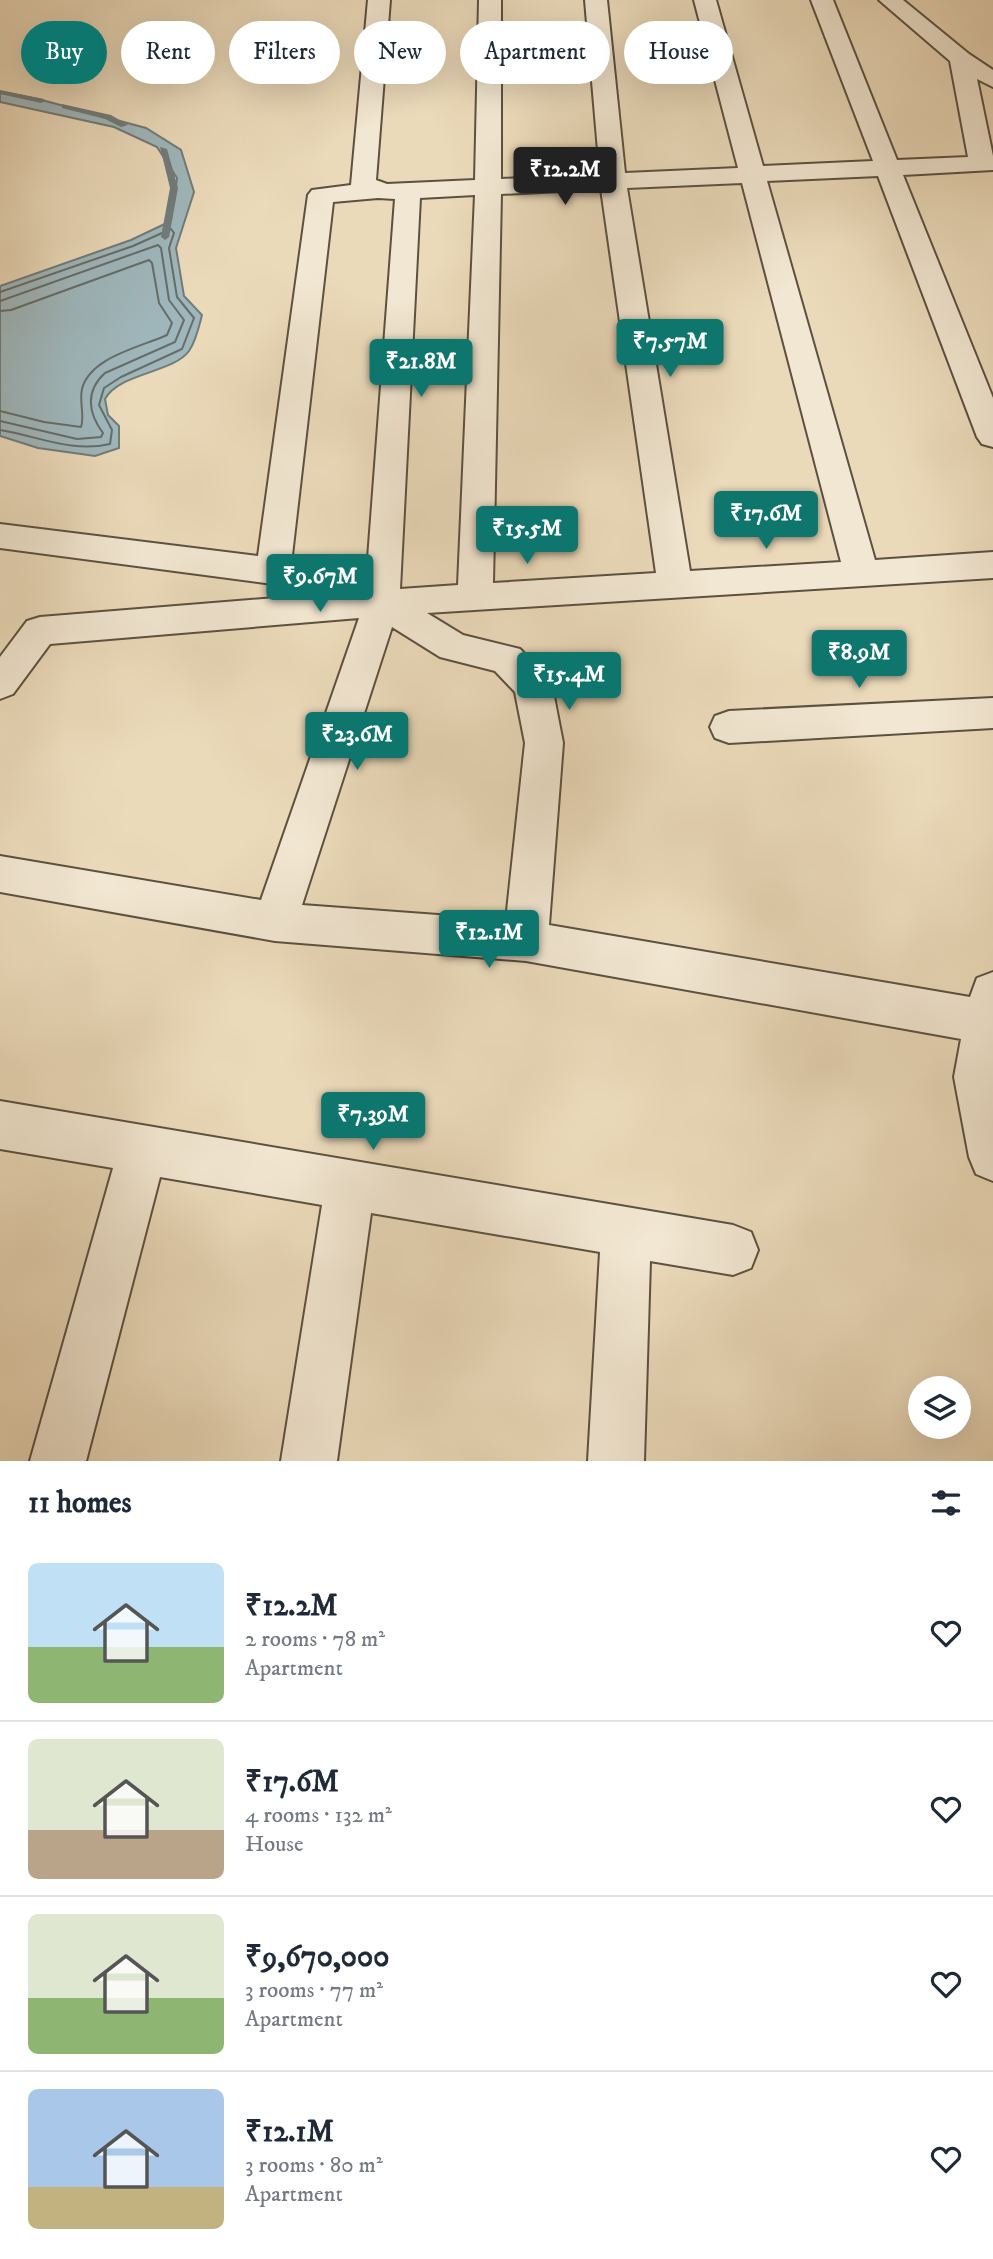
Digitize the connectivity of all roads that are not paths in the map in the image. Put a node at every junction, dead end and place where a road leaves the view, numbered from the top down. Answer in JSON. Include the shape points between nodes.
{"nodes":[{"id":1,"x":379,"y":0,"type":"edge"},
{"id":2,"x":490,"y":0,"type":"edge"},
{"id":3,"x":596,"y":0,"type":"edge"},
{"id":4,"x":705,"y":0,"type":"edge"},
{"id":5,"x":822,"y":0,"type":"edge"},
{"id":6,"x":890,"y":0,"type":"edge"},
{"id":7,"x":961,"y":59,"type":"junction"},
{"id":8,"x":993,"y":80,"type":"edge"},
{"id":9,"x":988,"y":163,"type":"edge"},
{"id":10,"x":888,"y":168,"type":"junction"},
{"id":11,"x":752,"y":175,"type":"junction"},
{"id":12,"x":613,"y":181,"type":"junction"},
{"id":13,"x":488,"y":187,"type":"junction"},
{"id":14,"x":374,"y":191,"type":"junction"},
{"id":15,"x":408,"y":191,"type":"junction"},
{"id":16,"x":993,"y":437,"type":"edge"},
{"id":17,"x":0,"y":536,"type":"edge"},
{"id":18,"x":993,"y":565,"type":"edge"},
{"id":19,"x":274,"y":571,"type":"junction"},
{"id":20,"x":861,"y":572,"type":"junction"},
{"id":21,"x":675,"y":585,"type":"junction"},
{"id":22,"x":475,"y":597,"type":"junction"},
{"id":23,"x":382,"y":603,"type":"junction"},
{"id":24,"x":0,"y":684,"type":"edge"},
{"id":25,"x":993,"y":713,"type":"edge"},
{"id":26,"x":729,"y":727,"type":"dead end"},
{"id":27,"x":0,"y":874,"type":"edge"},
{"id":28,"x":275,"y":922,"type":"junction"},
{"id":29,"x":526,"y":941,"type":"junction"},
{"id":30,"x":989,"y":1007,"type":"edge"},
{"id":31,"x":985,"y":1081,"type":"edge"},
{"id":32,"x":0,"y":1125,"type":"edge"},
{"id":33,"x":143,"y":1149,"type":"junction"},
{"id":34,"x":993,"y":1157,"type":"edge"},
{"id":35,"x":350,"y":1184,"type":"junction"},
{"id":36,"x":626,"y":1231,"type":"junction"},
{"id":37,"x":733,"y":1250,"type":"dead end"},
{"id":38,"x":58,"y":1461,"type":"edge"},
{"id":39,"x":309,"y":1461,"type":"edge"},
{"id":40,"x":616,"y":1461,"type":"edge"}],
"edges":[{"from":1,"to":14,"type":"street","via":[[363,180],[364,186]]},
{"from":2,"to":13,"type":"street"},
{"from":3,"to":12,"type":"street"},
{"from":4,"to":11,"type":"street"},
{"from":5,"to":10,"type":"street"},
{"from":6,"to":7,"type":"street"},
{"from":7,"to":8,"type":"street"},
{"from":7,"to":9,"type":"street"},
{"from":9,"to":10,"type":"street"},
{"from":10,"to":11,"type":"street"},
{"from":10,"to":16,"type":"street"},
{"from":11,"to":12,"type":"street"},
{"from":11,"to":20,"type":"street"},
{"from":12,"to":13,"type":"street"},
{"from":12,"to":21,"type":"street"},
{"from":13,"to":15,"type":"street"},
{"from":13,"to":22,"type":"street"},
{"from":14,"to":15,"type":"street"},
{"from":14,"to":19,"type":"street","via":[[321,195]]},
{"from":15,"to":23,"type":"street"},
{"from":17,"to":19,"type":"street"},
{"from":18,"to":20,"type":"street"},
{"from":19,"to":23,"type":"street"},
{"from":20,"to":21,"type":"street"},
{"from":21,"to":22,"type":"street"},
{"from":22,"to":23,"type":"street"},
{"from":23,"to":24,"type":"street","via":[[40,631]]},
{"from":23,"to":28,"type":"street"},
{"from":23,"to":29,"type":"street","via":[[453,647],[507,659],[533,686],[544,743]]},
{"from":25,"to":26,"type":"street"},
{"from":27,"to":28,"type":"street"},
{"from":28,"to":29,"type":"street"},
{"from":29,"to":30,"type":"street"},
{"from":30,"to":31,"type":"street"},
{"from":31,"to":34,"type":"street"},
{"from":32,"to":33,"type":"street"},
{"from":33,"to":35,"type":"street"},
{"from":33,"to":38,"type":"street"},
{"from":35,"to":36,"type":"street"},
{"from":35,"to":39,"type":"street"},
{"from":36,"to":37,"type":"street"},
{"from":36,"to":40,"type":"street"}]}
